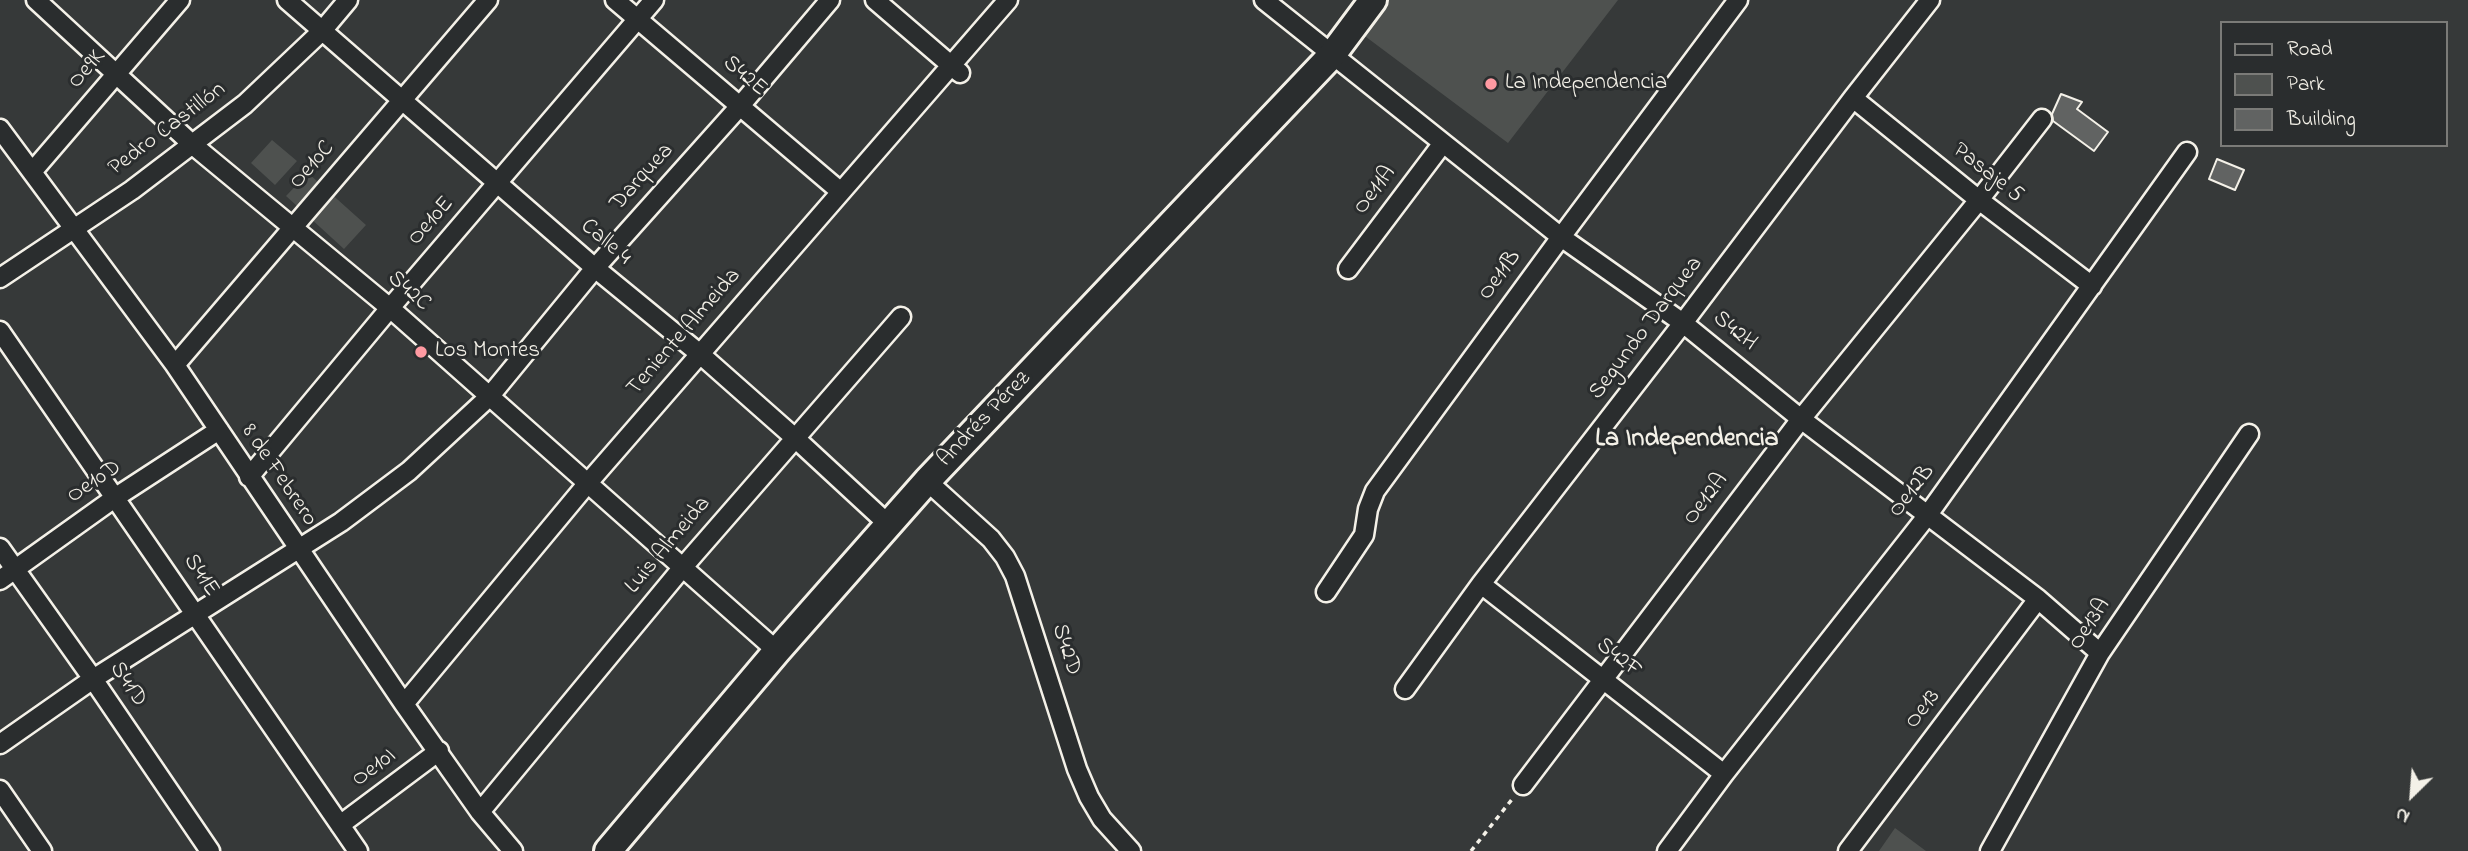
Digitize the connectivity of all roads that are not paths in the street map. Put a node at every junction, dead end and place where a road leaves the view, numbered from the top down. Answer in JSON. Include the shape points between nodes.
{"nodes":[{"id":1,"x":36,"y":0,"type":"edge"},
{"id":2,"x":180,"y":0,"type":"edge"},
{"id":3,"x":288,"y":0,"type":"edge"},
{"id":4,"x":348,"y":0,"type":"edge"},
{"id":5,"x":488,"y":0,"type":"edge"},
{"id":6,"x":615,"y":0,"type":"edge"},
{"id":7,"x":654,"y":0,"type":"edge"},
{"id":8,"x":831,"y":0,"type":"edge"},
{"id":9,"x":875,"y":0,"type":"edge"},
{"id":10,"x":1008,"y":0,"type":"edge"},
{"id":11,"x":1264,"y":0,"type":"edge"},
{"id":12,"x":1373,"y":0,"type":"edge"},
{"id":13,"x":1738,"y":0,"type":"edge"},
{"id":14,"x":1930,"y":0,"type":"edge"},
{"id":15,"x":637,"y":19,"type":"junction"},
{"id":16,"x":322,"y":31,"type":"junction"},
{"id":17,"x":1332,"y":55,"type":"junction"},
{"id":18,"x":955,"y":69,"type":"junction"},
{"id":19,"x":117,"y":75,"type":"junction"},
{"id":20,"x":1853,"y":97,"type":"junction"},
{"id":21,"x":403,"y":101,"type":"junction"},
{"id":22,"x":740,"y":106,"type":"junction"},
{"id":23,"x":2042,"y":119,"type":"dead end"},
{"id":24,"x":0,"y":130,"type":"edge"},
{"id":25,"x":1443,"y":143,"type":"junction"},
{"id":26,"x":193,"y":145,"type":"junction"},
{"id":27,"x":2187,"y":152,"type":"dead end"},
{"id":28,"x":32,"y":172,"type":"junction"},
{"id":29,"x":498,"y":182,"type":"junction"},
{"id":30,"x":841,"y":192,"type":"junction"},
{"id":31,"x":1979,"y":200,"type":"junction"},
{"id":32,"x":293,"y":227,"type":"junction"},
{"id":33,"x":72,"y":228,"type":"junction"},
{"id":34,"x":1560,"y":237,"type":"junction"},
{"id":35,"x":595,"y":268,"type":"junction"},
{"id":36,"x":1348,"y":269,"type":"dead end"},
{"id":37,"x":0,"y":278,"type":"edge"},
{"id":38,"x":2092,"y":286,"type":"junction"},
{"id":39,"x":390,"y":308,"type":"junction"},
{"id":40,"x":901,"y":317,"type":"dead end"},
{"id":41,"x":1683,"y":323,"type":"junction"},
{"id":42,"x":0,"y":331,"type":"edge"},
{"id":43,"x":700,"y":354,"type":"junction"},
{"id":44,"x":175,"y":365,"type":"junction"},
{"id":45,"x":489,"y":397,"type":"junction"},
{"id":46,"x":1801,"y":419,"type":"junction"},
{"id":47,"x":219,"y":430,"type":"junction"},
{"id":48,"x":2249,"y":434,"type":"dead end"},
{"id":49,"x":795,"y":438,"type":"junction"},
{"id":50,"x":249,"y":477,"type":"junction"},
{"id":51,"x":927,"y":481,"type":"junction"},
{"id":52,"x":587,"y":484,"type":"junction"},
{"id":53,"x":117,"y":497,"type":"junction"},
{"id":54,"x":1927,"y":516,"type":"junction"},
{"id":55,"x":888,"y":524,"type":"junction"},
{"id":56,"x":0,"y":548,"type":"edge"},
{"id":57,"x":298,"y":550,"type":"junction"},
{"id":58,"x":683,"y":567,"type":"junction"},
{"id":59,"x":15,"y":569,"type":"junction"},
{"id":60,"x":0,"y":580,"type":"edge"},
{"id":61,"x":1481,"y":584,"type":"junction"},
{"id":62,"x":1326,"y":592,"type":"dead end"},
{"id":63,"x":2038,"y":599,"type":"junction"},
{"id":64,"x":196,"y":614,"type":"junction"},
{"id":65,"x":777,"y":651,"type":"junction"},
{"id":66,"x":2100,"y":653,"type":"junction"},
{"id":67,"x":1602,"y":678,"type":"junction"},
{"id":68,"x":93,"y":679,"type":"junction"},
{"id":69,"x":1405,"y":689,"type":"dead end"},
{"id":70,"x":404,"y":704,"type":"junction"},
{"id":71,"x":0,"y":744,"type":"edge"},
{"id":72,"x":439,"y":751,"type":"junction"},
{"id":73,"x":1724,"y":774,"type":"junction"},
{"id":74,"x":1523,"y":785,"type":"road end"},
{"id":75,"x":0,"y":790,"type":"edge"},
{"id":76,"x":481,"y":812,"type":"junction"},
{"id":77,"x":340,"y":825,"type":"junction"},
{"id":78,"x":41,"y":851,"type":"edge"},
{"id":79,"x":210,"y":851,"type":"edge"},
{"id":80,"x":358,"y":851,"type":"edge"},
{"id":81,"x":513,"y":851,"type":"edge"},
{"id":82,"x":608,"y":851,"type":"edge"},
{"id":83,"x":1131,"y":851,"type":"edge"},
{"id":84,"x":1668,"y":851,"type":"edge"},
{"id":85,"x":1848,"y":851,"type":"edge"},
{"id":86,"x":1990,"y":851,"type":"edge"}],
"edges":[{"from":1,"to":19,"type":"street","name":"S42C"},
{"from":2,"to":19,"type":"street","name":"Oe9K"},
{"from":3,"to":16,"type":"street","name":"Calle 4"},
{"from":4,"to":16,"type":"street","name":"Pedro Castillón"},
{"from":5,"to":21,"type":"street","name":"Oe10C"},
{"from":6,"to":15,"type":"street","name":"S42E"},
{"from":7,"to":15,"type":"street","name":"Oe10E"},
{"from":8,"to":22,"type":"street","name":"Darquea"},
{"from":9,"to":18,"type":"street"},
{"from":10,"to":18,"type":"street","name":"Teniente Almeida"},
{"from":11,"to":17,"type":"street","name":"S42H"},
{"from":12,"to":17,"type":"street","name":"Andrés Pérez"},
{"from":13,"to":34,"type":"street","name":"Oe11B"},
{"from":14,"to":20,"type":"street","name":"Segundo Darquea"},
{"from":15,"to":22,"type":"street","name":"S42E"},
{"from":15,"to":29,"type":"street","name":"Oe10E"},
{"from":16,"to":21,"type":"street","name":"Calle 4"},
{"from":16,"to":26,"type":"street","name":"Pedro Castillón","via":[[245,104]]},
{"from":17,"to":25,"type":"street","name":"S42H"},
{"from":17,"to":51,"type":"street","name":"Andrés Pérez"},
{"from":18,"to":30,"type":"street","name":"Teniente Almeida"},
{"from":19,"to":26,"type":"street","name":"S42C"},
{"from":19,"to":28,"type":"street","name":"Oe9K"},
{"from":20,"to":31,"type":"street","name":"Pasaje 5"},
{"from":20,"to":41,"type":"street","name":"Segundo Darquea"},
{"from":21,"to":29,"type":"street","name":"Calle 4"},
{"from":21,"to":32,"type":"street","name":"Oe10C"},
{"from":22,"to":30,"type":"street","name":"S42E"},
{"from":22,"to":35,"type":"street","name":"Darquea"},
{"from":23,"to":31,"type":"street","name":"Oe12A"},
{"from":24,"to":28,"type":"street","name":"8 de Febrero"},
{"from":25,"to":34,"type":"street","name":"S42H"},
{"from":25,"to":36,"type":"street","name":"Oe11A"},
{"from":26,"to":32,"type":"street","name":"S42C"},
{"from":26,"to":33,"type":"street","name":"Pedro Castillón"},
{"from":27,"to":38,"type":"street","name":"Oe12B"},
{"from":28,"to":33,"type":"street","name":"8 de Febrero"},
{"from":29,"to":35,"type":"street","name":"Calle 4"},
{"from":29,"to":39,"type":"street","name":"Oe10E"},
{"from":30,"to":43,"type":"street","name":"Teniente Almeida"},
{"from":31,"to":38,"type":"street","name":"Pasaje 5"},
{"from":31,"to":46,"type":"street","name":"Oe12A"},
{"from":32,"to":39,"type":"street","name":"S42C"},
{"from":32,"to":44,"type":"street","name":"Oe10C"},
{"from":33,"to":37,"type":"street","name":"Pedro Castillón"},
{"from":33,"to":44,"type":"street","name":"8 de Febrero"},
{"from":34,"to":41,"type":"street","name":"S42H"},
{"from":34,"to":62,"type":"street","name":"Oe11B","via":[[1375,491],[1364,535]]},
{"from":35,"to":43,"type":"street","name":"Calle 4"},
{"from":35,"to":45,"type":"street","name":"Darquea"},
{"from":38,"to":54,"type":"street","name":"Oe12B"},
{"from":39,"to":45,"type":"street","name":"S42C"},
{"from":39,"to":50,"type":"street","name":"Oe10E"},
{"from":40,"to":49,"type":"street","name":"Luis Almeida"},
{"from":41,"to":46,"type":"street","name":"S42H"},
{"from":41,"to":61,"type":"street","name":"Segundo Darquea"},
{"from":42,"to":53,"type":"street","name":"S41E"},
{"from":43,"to":49,"type":"street","name":"Calle 4"},
{"from":43,"to":52,"type":"street","name":"Teniente Almeida"},
{"from":44,"to":47,"type":"street","name":"8 de Febrero"},
{"from":45,"to":52,"type":"street","name":"S42C"},
{"from":45,"to":57,"type":"street","name":"Darquea","via":[[409,471]]},
{"from":46,"to":54,"type":"street","name":"S42H"},
{"from":46,"to":67,"type":"street","name":"Oe12A"},
{"from":47,"to":50,"type":"street","name":"8 de Febrero"},
{"from":47,"to":53,"type":"street","name":"Oe10D"},
{"from":48,"to":66,"type":"street","name":"Oe13A"},
{"from":49,"to":55,"type":"street","name":"Calle 4"},
{"from":49,"to":58,"type":"street","name":"Luis Almeida"},
{"from":50,"to":57,"type":"street","name":"8 de Febrero"},
{"from":51,"to":55,"type":"street","name":"Andrés Pérez"},
{"from":51,"to":83,"type":"street","name":"S42D","via":[[1005,557],[1077,769],[1102,819]]},
{"from":52,"to":58,"type":"street","name":"S42C"},
{"from":52,"to":70,"type":"street","name":"Teniente Almeida"},
{"from":53,"to":59,"type":"street","name":"Oe10D"},
{"from":53,"to":64,"type":"street","name":"S41E"},
{"from":54,"to":63,"type":"street","name":"S42H"},
{"from":54,"to":73,"type":"street","name":"Oe12B"},
{"from":55,"to":65,"type":"street","name":"Andrés Pérez"},
{"from":56,"to":59,"type":"street","name":"S41D"},
{"from":57,"to":64,"type":"street"},
{"from":57,"to":70,"type":"street","name":"8 de Febrero"},
{"from":58,"to":65,"type":"street","name":"S42C"},
{"from":58,"to":76,"type":"street","name":"Luis Almeida"},
{"from":59,"to":60,"type":"street","name":"Oe10D"},
{"from":59,"to":68,"type":"street","name":"S41D"},
{"from":61,"to":67,"type":"street","name":"S42F"},
{"from":61,"to":69,"type":"street","name":"Segundo Darquea"},
{"from":63,"to":66,"type":"street","name":"S42H"},
{"from":63,"to":85,"type":"street","name":"Oe13"},
{"from":64,"to":68,"type":"street"},
{"from":64,"to":77,"type":"street","name":"S41E"},
{"from":65,"to":82,"type":"street","name":"Andrés Pérez"},
{"from":66,"to":86,"type":"street","name":"Oe13A"},
{"from":67,"to":73,"type":"street","name":"S42F"},
{"from":67,"to":74,"type":"street","name":"Oe12A"},
{"from":68,"to":71,"type":"street"},
{"from":68,"to":79,"type":"street","name":"S41D"},
{"from":70,"to":72,"type":"street","name":"8 de Febrero"},
{"from":72,"to":76,"type":"street","name":"8 de Febrero"},
{"from":72,"to":77,"type":"street","name":"Oe10I"},
{"from":73,"to":84,"type":"street","name":"Oe12B"},
{"from":75,"to":78,"type":"street"},
{"from":76,"to":81,"type":"street","name":"8 de Febrero"},
{"from":77,"to":80,"type":"street","name":"S41E"}]}
